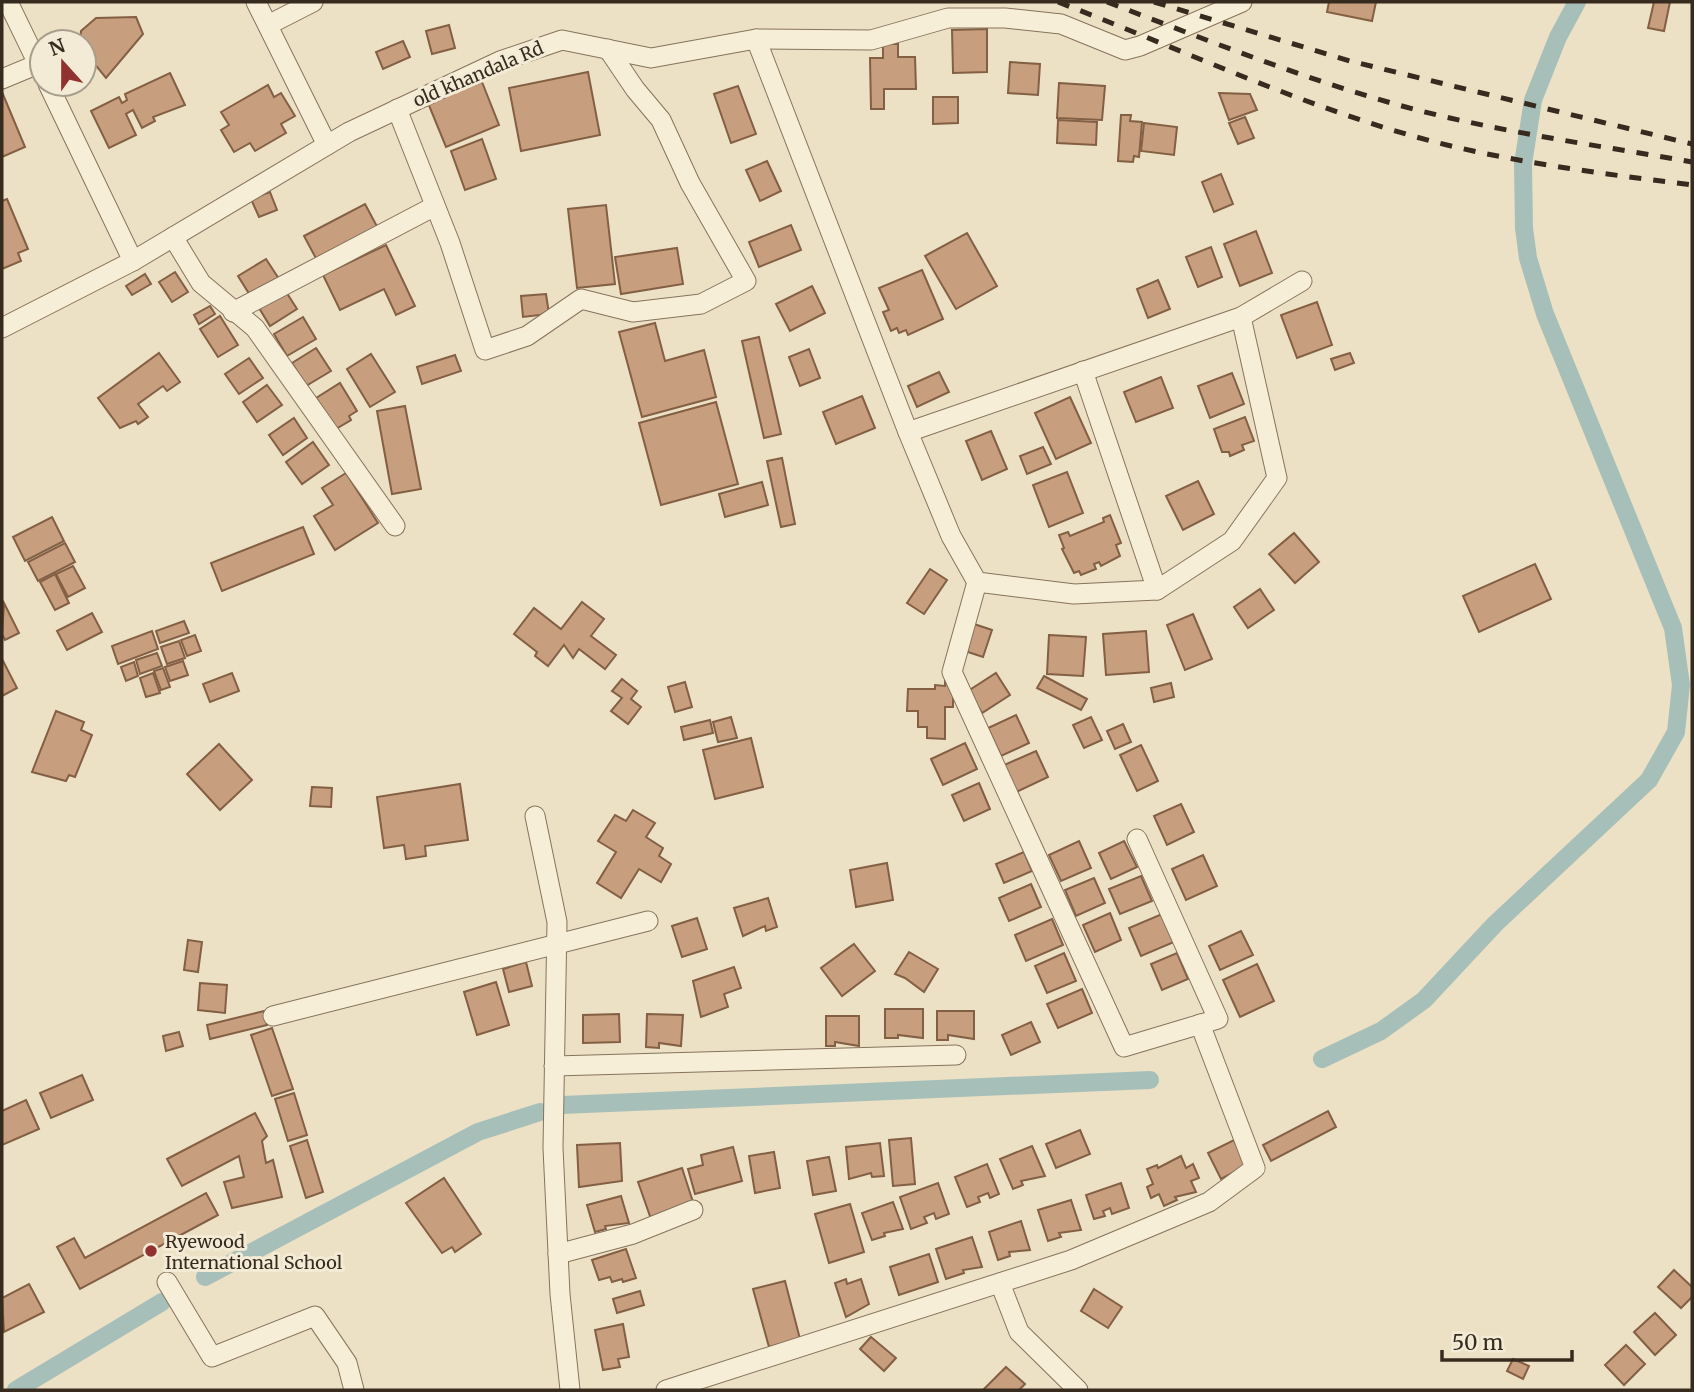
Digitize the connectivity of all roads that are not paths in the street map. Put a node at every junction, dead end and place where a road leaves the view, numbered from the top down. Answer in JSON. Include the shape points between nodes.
{"nodes":[{"id":1,"x":8,"y":2,"type":"edge"},
{"id":2,"x":256,"y":2,"type":"edge"},
{"id":3,"x":313,"y":2,"type":"edge"},
{"id":4,"x":1242,"y":2,"type":"edge"},
{"id":5,"x":268,"y":25,"type":"junction"},
{"id":6,"x":756,"y":39,"type":"junction"},
{"id":7,"x":28,"y":43,"type":"edge"},
{"id":8,"x":608,"y":49,"type":"junction"},
{"id":9,"x":28,"y":71,"type":"edge"},
{"id":10,"x":2,"y":79,"type":"edge"},
{"id":11,"x":55,"y":98,"type":"edge"},
{"id":12,"x":397,"y":109,"type":"junction"},
{"id":13,"x":327,"y":145,"type":"junction"},
{"id":14,"x":435,"y":206,"type":"junction"},
{"id":15,"x":173,"y":237,"type":"junction"},
{"id":16,"x":133,"y":261,"type":"junction"},
{"id":17,"x":1302,"y":281,"type":"dead end"},
{"id":18,"x":233,"y":312,"type":"junction"},
{"id":19,"x":1241,"y":317,"type":"junction"},
{"id":20,"x":2,"y":328,"type":"edge"},
{"id":21,"x":1083,"y":371,"type":"junction"},
{"id":22,"x":908,"y":432,"type":"junction"},
{"id":23,"x":395,"y":526,"type":"dead end"},
{"id":24,"x":976,"y":582,"type":"junction"},
{"id":25,"x":1157,"y":590,"type":"junction"},
{"id":26,"x":535,"y":816,"type":"dead end"},
{"id":27,"x":1137,"y":839,"type":"dead end"},
{"id":28,"x":648,"y":921,"type":"dead end"},
{"id":29,"x":557,"y":944,"type":"junction"},
{"id":30,"x":274,"y":1016,"type":"dead end"},
{"id":31,"x":1200,"y":1024,"type":"junction"},
{"id":32,"x":956,"y":1055,"type":"dead end"},
{"id":33,"x":554,"y":1066,"type":"junction"},
{"id":34,"x":693,"y":1210,"type":"dead end"},
{"id":35,"x":558,"y":1254,"type":"junction"},
{"id":36,"x":167,"y":1282,"type":"dead end"},
{"id":37,"x":1000,"y":1283,"type":"junction"},
{"id":38,"x":354,"y":1390,"type":"edge"},
{"id":39,"x":570,"y":1390,"type":"edge"},
{"id":40,"x":666,"y":1390,"type":"edge"},
{"id":41,"x":1078,"y":1390,"type":"edge"}],
"edges":[{"from":1,"to":7,"type":"street"},
{"from":2,"to":5,"type":"street"},
{"from":3,"to":5,"type":"street"},
{"from":4,"to":6,"type":"street","name":"old khandala Rd","via":[[1125,50],[1061,24],[1005,18],[948,18],[871,40]]},
{"from":5,"to":13,"type":"street"},
{"from":6,"to":8,"type":"street","name":"old khandala Rd","via":[[651,58]]},
{"from":6,"to":22,"type":"street"},
{"from":8,"to":12,"type":"street","name":"old khandala Rd","via":[[562,40],[500,61]]},
{"from":8,"to":14,"type":"street","via":[[661,120],[690,183],[746,281],[701,304],[634,312],[581,299],[527,336],[485,350]]},
{"from":9,"to":10,"type":"street"},
{"from":11,"to":16,"type":"street"},
{"from":12,"to":13,"type":"street","name":"old khandala Rd"},
{"from":12,"to":14,"type":"street"},
{"from":13,"to":15,"type":"street","name":"old khandala Rd"},
{"from":14,"to":18,"type":"street"},
{"from":15,"to":16,"type":"street","name":"old khandala Rd"},
{"from":15,"to":18,"type":"street","via":[[201,283]]},
{"from":16,"to":20,"type":"street","name":"old khandala Rd"},
{"from":17,"to":19,"type":"street"},
{"from":18,"to":23,"type":"street","via":[[255,328]]},
{"from":19,"to":21,"type":"street"},
{"from":19,"to":25,"type":"street","via":[[1277,478],[1231,541]]},
{"from":21,"to":22,"type":"street"},
{"from":21,"to":25,"type":"street"},
{"from":22,"to":24,"type":"street","via":[[951,536]]},
{"from":24,"to":25,"type":"street","via":[[1074,594]]},
{"from":24,"to":31,"type":"street","via":[[952,672],[1124,1047]]},
{"from":26,"to":29,"type":"street","via":[[557,922]]},
{"from":27,"to":31,"type":"street","via":[[1218,1018]]},
{"from":28,"to":29,"type":"street"},
{"from":29,"to":30,"type":"street"},
{"from":29,"to":33,"type":"street"},
{"from":31,"to":37,"type":"street","via":[[1255,1168],[1209,1202],[1071,1260]]},
{"from":32,"to":33,"type":"street"},
{"from":33,"to":35,"type":"street"},
{"from":34,"to":35,"type":"street","via":[[633,1234]]},
{"from":35,"to":39,"type":"street"},
{"from":36,"to":38,"type":"street","via":[[212,1357],[315,1316],[347,1363]]},
{"from":37,"to":40,"type":"street"},
{"from":37,"to":41,"type":"street","via":[[1019,1332]]}]}
